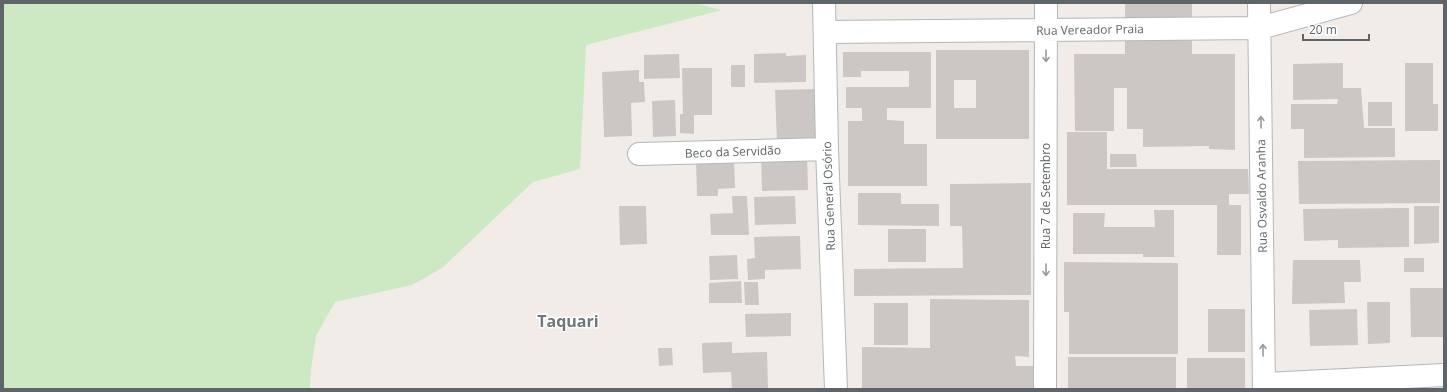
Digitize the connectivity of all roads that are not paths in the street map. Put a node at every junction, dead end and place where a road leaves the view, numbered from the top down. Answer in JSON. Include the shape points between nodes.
{"nodes":[{"id":1,"x":824,"y":3,"type":"edge"},
{"id":2,"x":1046,"y":3,"type":"edge"},
{"id":3,"x":1259,"y":3,"type":"edge"},
{"id":4,"x":1351,"y":3,"type":"edge"},
{"id":5,"x":1260,"y":28,"type":"junction"},
{"id":6,"x":1046,"y":31,"type":"junction"},
{"id":7,"x":825,"y":32,"type":"junction"},
{"id":8,"x":827,"y":149,"type":"junction"},
{"id":9,"x":639,"y":154,"type":"dead end"},
{"id":10,"x":1444,"y":375,"type":"edge"},
{"id":11,"x":1264,"y":387,"type":"edge"},
{"id":12,"x":836,"y":389,"type":"edge"},
{"id":13,"x":1045,"y":389,"type":"edge"}],
"edges":[{"from":1,"to":7,"type":"street","name":"Rua General Osório"},
{"from":2,"to":6,"type":"street","name":"Rua 7 de Setembro"},
{"from":3,"to":5,"type":"street","name":"Rua Osvaldo Aranha"},
{"from":4,"to":5,"type":"street","name":"Rua Vereador Praia"},
{"from":5,"to":6,"type":"street","name":"Rua Vereador Praia"},
{"from":11,"to":5,"type":"street","name":"Rua Osvaldo Aranha","one_way":true},
{"from":6,"to":7,"type":"street","name":"Rua Vereador Praia"},
{"from":6,"to":13,"type":"street","name":"Rua 7 de Setembro","one_way":true},
{"from":7,"to":8,"type":"street","name":"Rua General Osório"},
{"from":8,"to":9,"type":"street","name":"Beco da Servidão"},
{"from":8,"to":12,"type":"street","name":"Rua General Osório"},
{"from":10,"to":11,"type":"street"}]}
